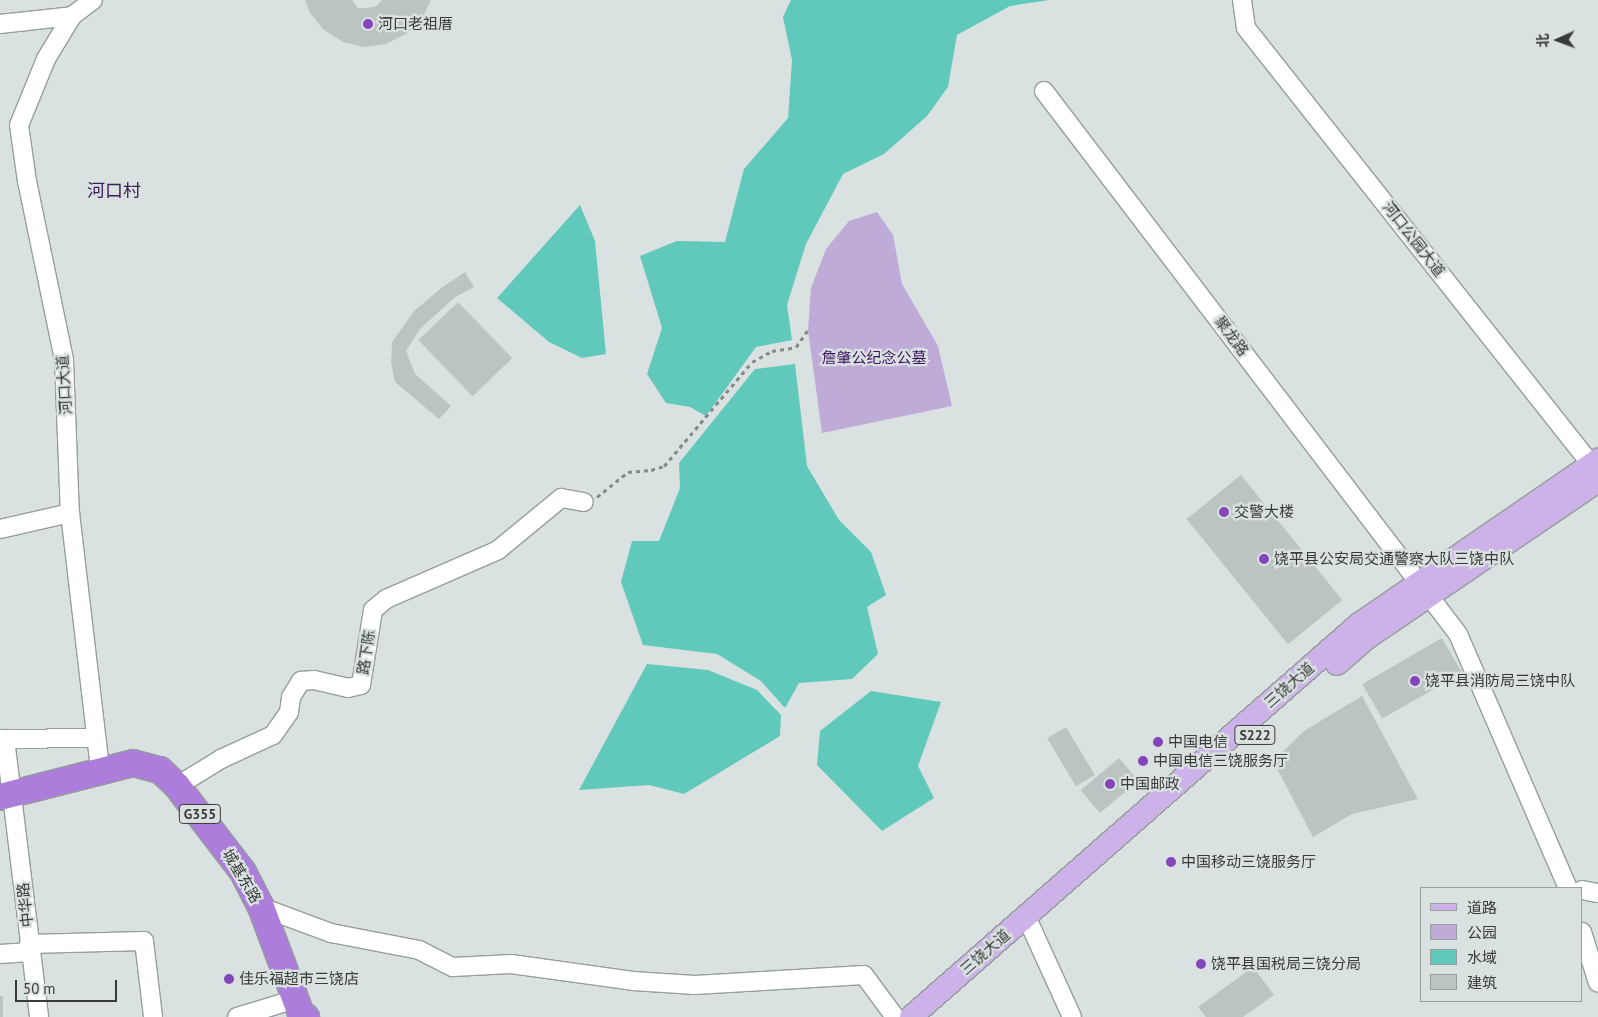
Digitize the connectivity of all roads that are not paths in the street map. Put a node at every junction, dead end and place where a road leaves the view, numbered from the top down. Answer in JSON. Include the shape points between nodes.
{"nodes":[{"id":1,"x":93,"y":0,"type":"edge"},
{"id":2,"x":1242,"y":0,"type":"edge"},
{"id":3,"x":72,"y":16,"type":"junction"},
{"id":4,"x":0,"y":24,"type":"edge"},
{"id":5,"x":1044,"y":91,"type":"dead end"},
{"id":6,"x":1596,"y":469,"type":"edge"},
{"id":7,"x":584,"y":502,"type":"road end"},
{"id":8,"x":70,"y":512,"type":"junction"},
{"id":9,"x":0,"y":529,"type":"edge"},
{"id":10,"x":1425,"y":588,"type":"junction"},
{"id":11,"x":95,"y":738,"type":"junction"},
{"id":12,"x":3,"y":739,"type":"edge"},
{"id":13,"x":100,"y":770,"type":"junction"},
{"id":14,"x":178,"y":786,"type":"junction"},
{"id":15,"x":6,"y":795,"type":"edge"},
{"id":16,"x":1573,"y":887,"type":"edge"},
{"id":17,"x":1583,"y":890,"type":"edge"},
{"id":18,"x":1598,"y":893,"type":"edge"},
{"id":19,"x":261,"y":907,"type":"junction"},
{"id":20,"x":1029,"y":924,"type":"junction"},
{"id":21,"x":1583,"y":935,"type":"edge"},
{"id":22,"x":30,"y":948,"type":"junction"},
{"id":23,"x":0,"y":954,"type":"edge"},
{"id":24,"x":1598,"y":983,"type":"edge"},
{"id":25,"x":306,"y":1013,"type":"edge"},
{"id":26,"x":39,"y":1017,"type":"edge"},
{"id":27,"x":153,"y":1017,"type":"edge"},
{"id":28,"x":237,"y":1017,"type":"edge"},
{"id":29,"x":895,"y":1017,"type":"edge"},
{"id":30,"x":911,"y":1017,"type":"edge"},
{"id":31,"x":933,"y":1017,"type":"edge"},
{"id":32,"x":1072,"y":1017,"type":"edge"}],
"edges":[{"from":1,"to":3,"type":"street"},
{"from":2,"to":6,"type":"street","name":"河口公园大道","via":[[1246,28]]},
{"from":3,"to":4,"type":"street"},
{"from":3,"to":8,"type":"street","name":"河口大道","via":[[46,59],[19,125],[27,181],[64,360]]},
{"from":5,"to":10,"type":"street","name":"聚龙路"},
{"from":6,"to":10,"type":"main road","name":"三饶大道","number":"S222"},
{"from":7,"to":14,"type":"street","name":"路下陈","via":[[561,498],[498,550],[386,599],[373,610],[361,685],[348,688],[314,680],[301,682],[291,697],[289,712],[273,735],[221,759]]},
{"from":8,"to":9,"type":"street"},
{"from":8,"to":11,"type":"street","name":"河口大道"},
{"from":10,"to":16,"type":"street","name":"聚龙路","via":[[1458,634]]},
{"from":10,"to":20,"type":"main road","name":"三饶大道","number":"S222","via":[[1359,624]]},
{"from":11,"to":12,"type":"street"},
{"from":11,"to":13,"type":"street","name":"河口大道"},
{"from":12,"to":15,"type":"street","name":"中华路"},
{"from":13,"to":14,"type":"highway","name":"城基东路","number":"G355","via":[[133,762],[160,770]]},
{"from":13,"to":15,"type":"highway","name":"城基东路","number":"G355"},
{"from":14,"to":19,"type":"highway","name":"城基东路","number":"G355","via":[[243,872]]},
{"from":15,"to":22,"type":"street","name":"中华路"},
{"from":17,"to":18,"type":"street"},
{"from":19,"to":25,"type":"highway","name":"城基东路","number":"G355"},
{"from":19,"to":29,"type":"street","via":[[331,933],[419,950],[453,967],[511,964],[634,981],[695,985],[864,975]]},
{"from":20,"to":30,"type":"main road","name":"三饶大道","number":"S222"},
{"from":20,"to":31,"type":"main road","name":"三饶大道","number":"S222"},
{"from":20,"to":32,"type":"street"},
{"from":21,"to":24,"type":"street"},
{"from":22,"to":23,"type":"street"},
{"from":22,"to":26,"type":"street","name":"中华路"},
{"from":22,"to":27,"type":"street","via":[[144,941]]},
{"from":25,"to":28,"type":"street"}]}
